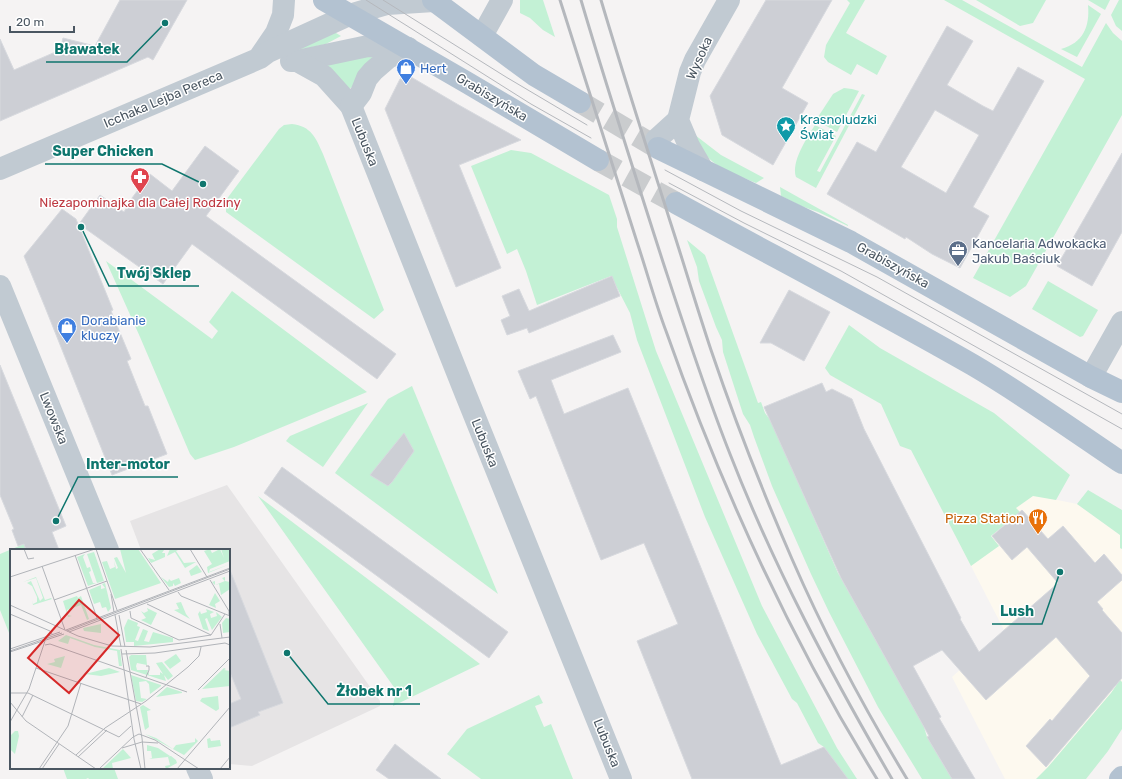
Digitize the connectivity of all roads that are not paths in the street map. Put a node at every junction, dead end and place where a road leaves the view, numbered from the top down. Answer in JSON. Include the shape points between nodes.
{"nodes":[{"id":1,"x":284,"y":0,"type":"edge"},
{"id":2,"x":324,"y":0,"type":"edge"},
{"id":3,"x":434,"y":0,"type":"edge"},
{"id":4,"x":502,"y":0,"type":"edge"},
{"id":5,"x":729,"y":0,"type":"edge"},
{"id":6,"x":350,"y":15,"type":"junction"},
{"id":7,"x":482,"y":36,"type":"junction"},
{"id":8,"x":408,"y":48,"type":"junction"},
{"id":9,"x":260,"y":58,"type":"junction"},
{"id":10,"x":298,"y":61,"type":"junction"},
{"id":11,"x":580,"y":102,"type":"tunnel mouth"},
{"id":12,"x":351,"y":106,"type":"junction"},
{"id":13,"x":678,"y":120,"type":"junction"},
{"id":14,"x":657,"y":144,"type":"joint"},
{"id":15,"x":598,"y":160,"type":"tunnel mouth"},
{"id":16,"x":0,"y":169,"type":"edge"},
{"id":17,"x":703,"y":170,"type":"junction"},
{"id":18,"x":676,"y":203,"type":"tunnel mouth"},
{"id":19,"x":0,"y":286,"type":"edge"},
{"id":20,"x":1122,"y":322,"type":"edge"},
{"id":21,"x":1091,"y":377,"type":"junction"},
{"id":22,"x":1122,"y":392,"type":"edge"},
{"id":23,"x":1122,"y":463,"type":"edge"},
{"id":24,"x":108,"y":549,"type":"edge"},
{"id":25,"x":197,"y":769,"type":"edge"},
{"id":26,"x":202,"y":779,"type":"edge"},
{"id":27,"x":621,"y":779,"type":"edge"}],
"edges":[{"from":1,"to":9,"type":"street","via":[[283,15],[276,33]]},
{"from":2,"to":6,"type":"main road","name":"Grabiszyńska"},
{"from":3,"to":6,"type":"street","name":"Icchaka Lejba Pereca","via":[[387,4]]},
{"from":3,"to":7,"type":"main road"},
{"from":4,"to":7,"type":"street"},
{"from":5,"to":13,"type":"street","name":"Wysoka","via":[[690,72]]},
{"from":6,"to":8,"type":"main road","name":"Grabiszyńska"},
{"from":6,"to":9,"type":"street","name":"Icchaka Lejba Pereca"},
{"from":7,"to":11,"type":"main road","via":[[534,75]]},
{"from":8,"to":10,"type":"street","via":[[368,46]]},
{"from":8,"to":12,"type":"street","name":"Lubuska","via":[[388,58],[373,71]]},
{"from":8,"to":15,"type":"main road","name":"Grabiszyńska"},
{"from":9,"to":10,"type":"street","via":[[272,61]]},
{"from":9,"to":16,"type":"street","name":"Icchaka Lejba Pereca"},
{"from":10,"to":12,"type":"street","name":"Lubuska","via":[[324,76]]},
{"from":12,"to":27,"type":"street","name":"Lubuska"},
{"from":13,"to":14,"type":"street"},
{"from":13,"to":17,"type":"street"},
{"from":14,"to":17,"type":"main road","name":"Grabiszyńska"},
{"from":17,"to":21,"type":"main road","name":"Grabiszyńska","via":[[851,242]]},
{"from":18,"to":23,"type":"main road","via":[[974,366]]},
{"from":19,"to":24,"type":"street","name":"Lwowska"},
{"from":20,"to":21,"type":"street"},
{"from":21,"to":22,"type":"main road","name":"Grabiszyńska"},
{"from":25,"to":26,"type":"street"}]}
